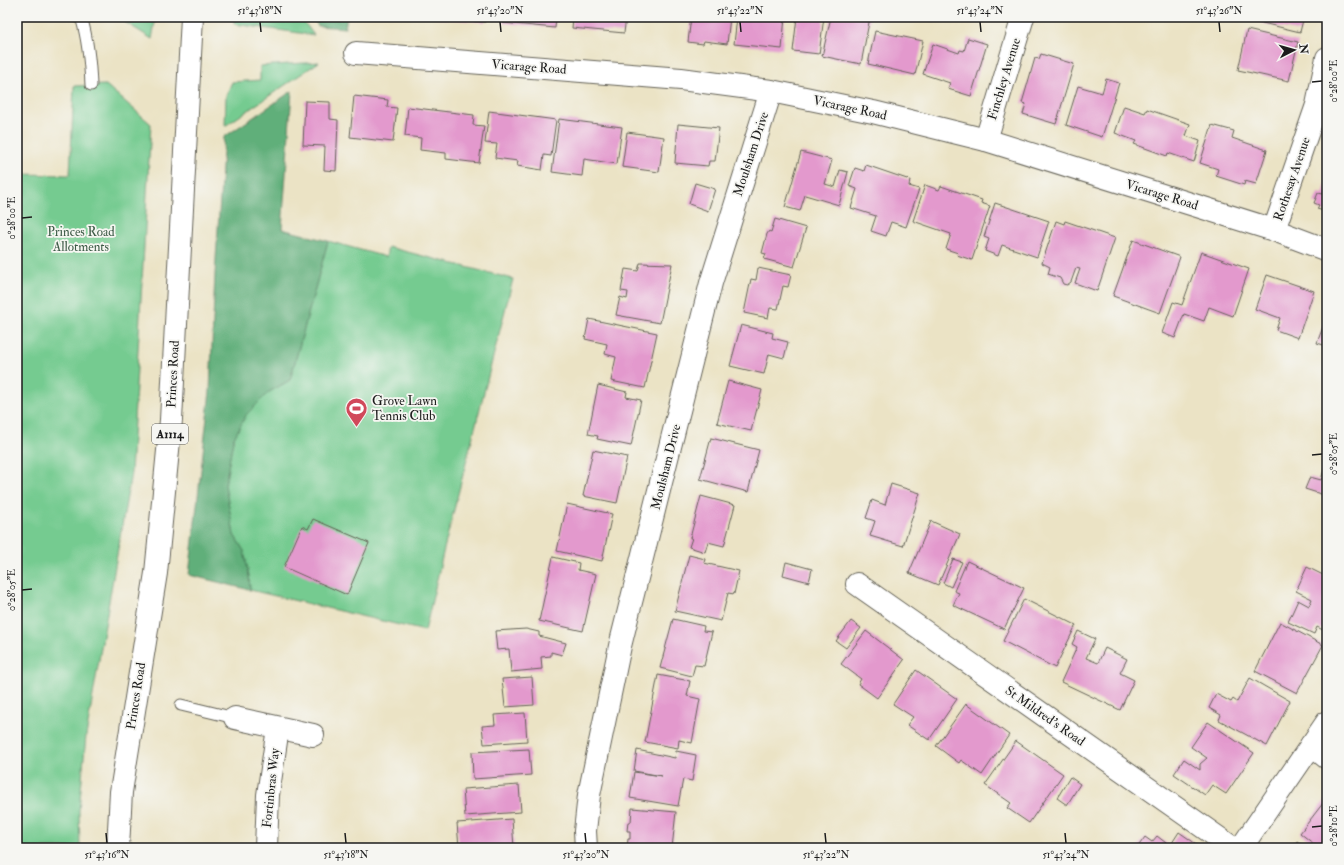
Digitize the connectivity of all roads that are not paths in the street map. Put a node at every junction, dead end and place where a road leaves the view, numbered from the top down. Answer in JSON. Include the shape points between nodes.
{"nodes":[{"id":1,"x":78,"y":17,"type":"edge"},
{"id":2,"x":192,"y":17,"type":"edge"},
{"id":3,"x":1023,"y":17,"type":"edge"},
{"id":4,"x":356,"y":54,"type":"dead end"},
{"id":5,"x":1327,"y":58,"type":"edge"},
{"id":6,"x":91,"y":85,"type":"dead end"},
{"id":7,"x":771,"y":91,"type":"junction"},
{"id":8,"x":986,"y":140,"type":"junction"},
{"id":9,"x":1274,"y":230,"type":"junction"},
{"id":10,"x":1327,"y":250,"type":"edge"},
{"id":11,"x":857,"y":584,"type":"dead end"},
{"id":12,"x":181,"y":705,"type":"dead end"},
{"id":13,"x":235,"y":718,"type":"joint"},
{"id":14,"x":1327,"y":722,"type":"edge"},
{"id":15,"x":278,"y":728,"type":"junction"},
{"id":16,"x":313,"y":735,"type":"dead end"},
{"id":17,"x":1319,"y":752,"type":"edge"},
{"id":18,"x":118,"y":848,"type":"edge"},
{"id":19,"x":266,"y":848,"type":"edge"},
{"id":20,"x":586,"y":848,"type":"edge"},
{"id":21,"x":1233,"y":848,"type":"edge"},
{"id":22,"x":1241,"y":848,"type":"edge"}],
"edges":[{"from":1,"to":6,"type":"lane","via":[[82,20],[89,49]]},
{"from":2,"to":18,"type":"street","name":"Princes Road","number":"A1114","via":[[171,420],[156,573],[121,792]]},
{"from":3,"to":8,"type":"street","name":"Finchley Avenue"},
{"from":4,"to":7,"type":"street","name":"Vicarage Road","via":[[681,79]]},
{"from":5,"to":9,"type":"street","name":"Rothesay Avenue","via":[[1317,105]]},
{"from":7,"to":8,"type":"street","name":"Vicarage Road","via":[[873,112]]},
{"from":7,"to":20,"type":"street","name":"Moulsham Drive","via":[[711,283],[620,646],[589,795]]},
{"from":8,"to":9,"type":"street","name":"Vicarage Road"},
{"from":9,"to":10,"type":"street","name":"Vicarage Road"},
{"from":11,"to":21,"type":"street","name":"St Mildred's Road"},
{"from":12,"to":13,"type":"lane"},
{"from":13,"to":15,"type":"street"},
{"from":14,"to":17,"type":"street"},
{"from":15,"to":16,"type":"street"},
{"from":15,"to":19,"type":"street","name":"Fortinbras Way","via":[[268,795]]},
{"from":17,"to":22,"type":"street"}]}
